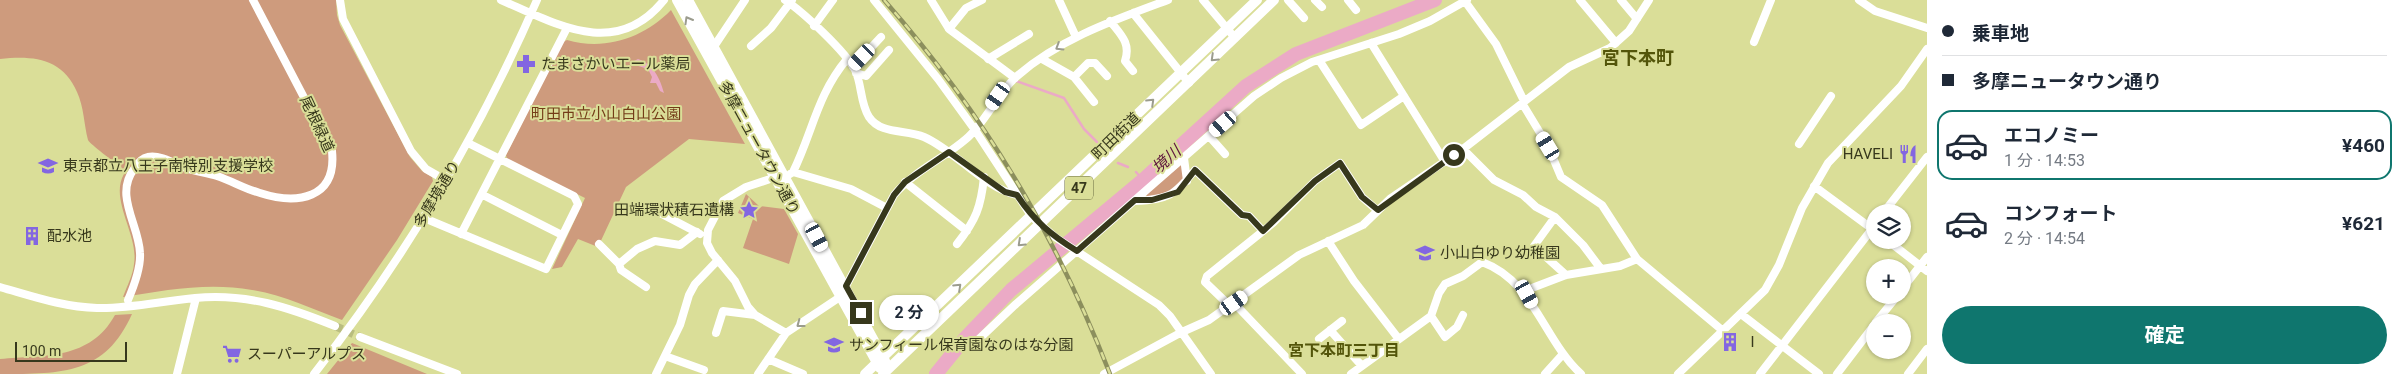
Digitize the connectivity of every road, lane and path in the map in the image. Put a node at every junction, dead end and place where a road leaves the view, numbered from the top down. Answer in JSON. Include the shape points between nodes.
{"nodes":[{"id":1,"x":253,"y":0,"type":"edge"},
{"id":2,"x":340,"y":0,"type":"edge"},
{"id":3,"x":501,"y":0,"type":"edge"},
{"id":4,"x":537,"y":0,"type":"edge"},
{"id":5,"x":676,"y":0,"type":"edge"},
{"id":6,"x":688,"y":0,"type":"edge"},
{"id":7,"x":745,"y":0,"type":"edge"},
{"id":8,"x":833,"y":0,"type":"edge"},
{"id":9,"x":874,"y":0,"type":"edge"},
{"id":10,"x":931,"y":0,"type":"edge"},
{"id":11,"x":982,"y":0,"type":"edge"},
{"id":12,"x":1059,"y":0,"type":"edge"},
{"id":13,"x":1168,"y":0,"type":"edge"},
{"id":14,"x":1203,"y":0,"type":"edge"},
{"id":15,"x":1257,"y":0,"type":"edge"},
{"id":16,"x":1274,"y":0,"type":"edge"},
{"id":17,"x":1288,"y":0,"type":"edge"},
{"id":18,"x":1314,"y":0,"type":"edge"},
{"id":19,"x":1348,"y":0,"type":"edge"},
{"id":20,"x":1465,"y":0,"type":"edge"},
{"id":21,"x":1580,"y":0,"type":"edge"},
{"id":22,"x":1620,"y":0,"type":"edge"},
{"id":23,"x":1649,"y":0,"type":"edge"},
{"id":24,"x":1771,"y":0,"type":"edge"},
{"id":25,"x":1859,"y":0,"type":"edge"},
{"id":26,"x":789,"y":1,"type":"edge"},
{"id":27,"x":663,"y":2,"type":"edge"},
{"id":28,"x":1322,"y":7,"type":"dead end"},
{"id":29,"x":1356,"y":10,"type":"dead end"},
{"id":30,"x":532,"y":13,"type":"junction"},
{"id":31,"x":1133,"y":13,"type":"junction"},
{"id":32,"x":1304,"y":18,"type":"dead end"},
{"id":33,"x":1637,"y":19,"type":"junction"},
{"id":34,"x":1110,"y":21,"type":"junction"},
{"id":35,"x":814,"y":26,"type":"junction"},
{"id":36,"x":566,"y":28,"type":"junction"},
{"id":37,"x":1927,"y":28,"type":"edge"},
{"id":38,"x":949,"y":29,"type":"junction"},
{"id":39,"x":1228,"y":29,"type":"junction"},
{"id":40,"x":1030,"y":34,"type":"dead end"},
{"id":41,"x":1076,"y":37,"type":"junction"},
{"id":42,"x":881,"y":38,"type":"dead end"},
{"id":43,"x":1236,"y":38,"type":"junction"},
{"id":44,"x":1754,"y":42,"type":"dead end"},
{"id":45,"x":1371,"y":43,"type":"junction"},
{"id":46,"x":1616,"y":43,"type":"junction"},
{"id":47,"x":751,"y":46,"type":"dead end"},
{"id":48,"x":714,"y":48,"type":"junction"},
{"id":49,"x":1927,"y":49,"type":"edge"},
{"id":50,"x":889,"y":50,"type":"dead end"},
{"id":51,"x":847,"y":59,"type":"junction"},
{"id":52,"x":1042,"y":59,"type":"junction"},
{"id":53,"x":988,"y":60,"type":"junction"},
{"id":54,"x":1319,"y":60,"type":"junction"},
{"id":55,"x":855,"y":70,"type":"junction"},
{"id":56,"x":1132,"y":70,"type":"dead end"},
{"id":57,"x":1181,"y":74,"type":"junction"},
{"id":58,"x":1108,"y":76,"type":"dead end"},
{"id":59,"x":1074,"y":77,"type":"junction"},
{"id":60,"x":1015,"y":78,"type":"junction"},
{"id":61,"x":1188,"y":83,"type":"junction"},
{"id":62,"x":1404,"y":96,"type":"junction"},
{"id":63,"x":1831,"y":96,"type":"dead end"},
{"id":64,"x":1094,"y":102,"type":"dead end"},
{"id":65,"x":1523,"y":102,"type":"junction"},
{"id":66,"x":975,"y":130,"type":"junction"},
{"id":67,"x":1209,"y":136,"type":"junction"},
{"id":68,"x":468,"y":143,"type":"junction"},
{"id":69,"x":1799,"y":144,"type":"dead end"},
{"id":70,"x":1463,"y":149,"type":"junction"},
{"id":71,"x":949,"y":152,"type":"junction"},
{"id":72,"x":1225,"y":154,"type":"dead end"},
{"id":73,"x":1927,"y":157,"type":"edge"},
{"id":74,"x":1184,"y":158,"type":"junction"},
{"id":75,"x":501,"y":159,"type":"junction"},
{"id":76,"x":1445,"y":162,"type":"junction"},
{"id":77,"x":784,"y":175,"type":"junction"},
{"id":78,"x":984,"y":177,"type":"junction"},
{"id":79,"x":446,"y":180,"type":"junction"},
{"id":80,"x":1187,"y":181,"type":"junction"},
{"id":81,"x":905,"y":182,"type":"junction"},
{"id":82,"x":1814,"y":186,"type":"junction"},
{"id":83,"x":483,"y":195,"type":"junction"},
{"id":84,"x":1017,"y":195,"type":"junction"},
{"id":85,"x":1135,"y":200,"type":"junction"},
{"id":86,"x":1890,"y":204,"type":"edge"},
{"id":87,"x":887,"y":208,"type":"junction"},
{"id":88,"x":1378,"y":210,"type":"junction"},
{"id":89,"x":658,"y":212,"type":"dead end"},
{"id":90,"x":1032,"y":217,"type":"junction"},
{"id":91,"x":424,"y":218,"type":"junction"},
{"id":92,"x":1555,"y":218,"type":"junction"},
{"id":93,"x":1866,"y":222,"type":"edge"},
{"id":94,"x":1040,"y":225,"type":"junction"},
{"id":95,"x":967,"y":231,"type":"junction"},
{"id":96,"x":1263,"y":231,"type":"junction"},
{"id":97,"x":697,"y":232,"type":"junction"},
{"id":98,"x":461,"y":234,"type":"junction"},
{"id":99,"x":562,"y":235,"type":"junction"},
{"id":100,"x":707,"y":236,"type":"junction"},
{"id":101,"x":1866,"y":238,"type":"edge"},
{"id":102,"x":1328,"y":241,"type":"junction"},
{"id":103,"x":599,"y":244,"type":"dead end"},
{"id":104,"x":957,"y":244,"type":"dead end"},
{"id":105,"x":1899,"y":249,"type":"edge"},
{"id":106,"x":1076,"y":251,"type":"junction"},
{"id":107,"x":1927,"y":257,"type":"edge"},
{"id":108,"x":1637,"y":259,"type":"junction"},
{"id":109,"x":718,"y":260,"type":"junction"},
{"id":110,"x":619,"y":264,"type":"junction"},
{"id":111,"x":1924,"y":268,"type":"edge"},
{"id":112,"x":1601,"y":269,"type":"junction"},
{"id":113,"x":1566,"y":276,"type":"junction"},
{"id":114,"x":1911,"y":280,"type":"edge"},
{"id":115,"x":846,"y":286,"type":"junction"},
{"id":116,"x":0,"y":287,"type":"edge"},
{"id":117,"x":646,"y":287,"type":"dead end"},
{"id":118,"x":1524,"y":291,"type":"junction"},
{"id":119,"x":840,"y":296,"type":"junction"},
{"id":120,"x":196,"y":298,"type":"junction"},
{"id":121,"x":128,"y":300,"type":"dead end"},
{"id":122,"x":1232,"y":304,"type":"junction"},
{"id":123,"x":1891,"y":304,"type":"edge"},
{"id":124,"x":1741,"y":314,"type":"junction"},
{"id":125,"x":1883,"y":314,"type":"edge"},
{"id":126,"x":755,"y":315,"type":"junction"},
{"id":127,"x":1463,"y":315,"type":"dead end"},
{"id":128,"x":1432,"y":316,"type":"junction"},
{"id":129,"x":1342,"y":321,"type":"dead end"},
{"id":130,"x":335,"y":326,"type":"tunnel mouth"},
{"id":131,"x":1330,"y":330,"type":"junction"},
{"id":132,"x":1722,"y":330,"type":"junction"},
{"id":133,"x":1182,"y":332,"type":"junction"},
{"id":134,"x":716,"y":333,"type":"dead end"},
{"id":135,"x":786,"y":333,"type":"junction"},
{"id":136,"x":1866,"y":336,"type":"edge"},
{"id":137,"x":360,"y":337,"type":"tunnel mouth"},
{"id":138,"x":1398,"y":338,"type":"junction"},
{"id":139,"x":980,"y":339,"type":"dead end"},
{"id":140,"x":1319,"y":339,"type":"dead end"},
{"id":141,"x":1782,"y":345,"type":"junction"},
{"id":142,"x":1927,"y":349,"type":"edge"},
{"id":143,"x":1563,"y":354,"type":"junction"},
{"id":144,"x":665,"y":356,"type":"junction"},
{"id":145,"x":768,"y":358,"type":"junction"},
{"id":146,"x":880,"y":360,"type":"junction"},
{"id":147,"x":1362,"y":366,"type":"junction"},
{"id":148,"x":704,"y":370,"type":"dead end"},
{"id":149,"x":885,"y":373,"type":"edge"},
{"id":150,"x":177,"y":374,"type":"edge"},
{"id":151,"x":314,"y":374,"type":"edge"},
{"id":152,"x":457,"y":374,"type":"edge"},
{"id":153,"x":656,"y":374,"type":"edge"},
{"id":154,"x":758,"y":374,"type":"edge"},
{"id":155,"x":803,"y":374,"type":"edge"},
{"id":156,"x":865,"y":374,"type":"edge"},
{"id":157,"x":1104,"y":374,"type":"edge"},
{"id":158,"x":1211,"y":374,"type":"edge"},
{"id":159,"x":1302,"y":374,"type":"edge"},
{"id":160,"x":1351,"y":374,"type":"edge"},
{"id":161,"x":1545,"y":374,"type":"edge"},
{"id":162,"x":1581,"y":374,"type":"edge"},
{"id":163,"x":1678,"y":374,"type":"edge"},
{"id":164,"x":1760,"y":374,"type":"edge"},
{"id":165,"x":1819,"y":374,"type":"edge"},
{"id":166,"x":1836,"y":374,"type":"edge"},
{"id":167,"x":1908,"y":374,"type":"edge"}],
"edges":[{"from":1,"to":121,"type":"street","name":"尾根緑道","via":[[332,151],[333,165],[329,178],[313,196],[301,199],[261,194],[219,176],[160,159],[149,157],[140,161],[127,184],[128,205],[140,252]]},
{"from":2,"to":79,"type":"street","via":[[343,19],[411,151],[426,169]]},
{"from":3,"to":30,"type":"street"},
{"from":4,"to":30,"type":"street","name":"多摩境通り"},
{"from":77,"to":5,"type":"main road","name":"多摩ニュータウン通り","one_way":true},
{"from":6,"to":48,"type":"main road","name":"多摩ニュータウン通り"},
{"from":7,"to":48,"type":"street"},
{"from":8,"to":35,"type":"street"},
{"from":9,"to":66,"type":"street","via":[[938,78]]},
{"from":10,"to":38,"type":"street"},
{"from":11,"to":38,"type":"street","via":[[966,8]]},
{"from":12,"to":41,"type":"street"},
{"from":13,"to":31,"type":"street"},
{"from":14,"to":39,"type":"street"},
{"from":15,"to":39,"type":"main road","name":"町田街道","number":"47"},
{"from":16,"to":43,"type":"main road","name":"町田街道","number":"47"},
{"from":17,"to":32,"type":"street"},
{"from":18,"to":28,"type":"street"},
{"from":19,"to":29,"type":"street"},
{"from":20,"to":45,"type":"street","via":[[1430,20]]},
{"from":20,"to":65,"type":"street","via":[[1496,44]]},
{"from":21,"to":46,"type":"street"},
{"from":22,"to":33,"type":"street"},
{"from":23,"to":33,"type":"street"},
{"from":24,"to":44,"type":"street"},
{"from":25,"to":37,"type":"street","via":[[1875,12]]},
{"from":26,"to":35,"type":"street"},
{"from":26,"to":47,"type":"street","via":[[771,28]]},
{"from":27,"to":36,"type":"street","via":[[636,23],[615,31],[589,33]]},
{"from":30,"to":36,"type":"street"},
{"from":30,"to":68,"type":"street","name":"多摩境通り"},
{"from":31,"to":34,"type":"street"},
{"from":31,"to":57,"type":"street"},
{"from":33,"to":46,"type":"street"},
{"from":34,"to":41,"type":"street"},
{"from":34,"to":56,"type":"street","via":[[1127,44],[1125,62]]},
{"from":35,"to":51,"type":"street"},
{"from":36,"to":75,"type":"street"},
{"from":38,"to":53,"type":"street"},
{"from":39,"to":43,"type":"street"},
{"from":39,"to":57,"type":"main road","name":"町田街道","number":"47"},
{"from":40,"to":53,"type":"street"},
{"from":41,"to":52,"type":"street","one_way":true},
{"from":42,"to":55,"type":"street"},
{"from":43,"to":61,"type":"main road","name":"町田街道","number":"47","one_way":true},
{"from":45,"to":54,"type":"street"},
{"from":45,"to":62,"type":"street"},
{"from":46,"to":65,"type":"street","via":[[1569,67]]},
{"from":48,"to":77,"type":"main road","name":"多摩ニュータウン通り"},
{"from":49,"to":82,"type":"street","via":[[1901,86],[1831,160]]},
{"from":50,"to":55,"type":"street","via":[[866,76]]},
{"from":51,"to":55,"type":"street"},
{"from":51,"to":77,"type":"street","via":[[828,84],[810,132]]},
{"from":52,"to":59,"type":"street"},
{"from":52,"to":60,"type":"street"},
{"from":53,"to":60,"type":"street"},
{"from":54,"to":62,"type":"street","via":[[1361,124]]},
{"from":54,"to":67,"type":"street","via":[[1281,78],[1254,96]]},
{"from":55,"to":71,"type":"street","via":[[865,108],[876,124],[924,137]]},
{"from":57,"to":61,"type":"street"},
{"from":90,"to":57,"type":"main road","name":"町田街道","number":"47","one_way":true},
{"from":58,"to":59,"type":"street","via":[[1095,62],[1088,63]]},
{"from":59,"to":64,"type":"street"},
{"from":60,"to":66,"type":"street"},
{"from":61,"to":94,"type":"main road","name":"町田街道","number":"47"},
{"from":62,"to":76,"type":"street"},
{"from":63,"to":69,"type":"street"},
{"from":65,"to":70,"type":"street"},
{"from":65,"to":108,"type":"street","via":[[1561,177],[1602,205]]},
{"from":66,"to":71,"type":"street"},
{"from":66,"to":84,"type":"street"},
{"from":67,"to":72,"type":"street"},
{"from":67,"to":74,"type":"street"},
{"from":68,"to":75,"type":"street"},
{"from":68,"to":79,"type":"street","name":"多摩境通り"},
{"from":70,"to":76,"type":"street"},
{"from":70,"to":92,"type":"street","via":[[1494,180],[1523,195]]},
{"from":71,"to":78,"type":"street"},
{"from":71,"to":81,"type":"street"},
{"from":73,"to":86,"type":"street"},
{"from":74,"to":80,"type":"street"},
{"from":74,"to":85,"type":"street"},
{"from":75,"to":83,"type":"street"},
{"from":75,"to":99,"type":"street","via":[[574,196],[578,204]]},
{"from":76,"to":88,"type":"street"},
{"from":77,"to":87,"type":"street","via":[[851,189]]},
{"from":77,"to":100,"type":"street","via":[[746,187],[723,201]]},
{"from":77,"to":115,"type":"main road","name":"多摩ニュータウン通り"},
{"from":77,"to":119,"type":"main road","name":"多摩ニュータウン通り"},
{"from":78,"to":84,"type":"street","via":[[1005,192]]},
{"from":78,"to":95,"type":"street","via":[[980,209]]},
{"from":79,"to":91,"type":"street","name":"多摩境通り"},
{"from":80,"to":85,"type":"street","via":[[1178,192],[1166,197]]},
{"from":80,"to":96,"type":"street","via":[[1195,170]]},
{"from":81,"to":87,"type":"street"},
{"from":81,"to":95,"type":"street"},
{"from":82,"to":93,"type":"street"},
{"from":82,"to":124,"type":"street","via":[[1772,279]]},
{"from":83,"to":98,"type":"street"},
{"from":83,"to":99,"type":"street"},
{"from":84,"to":90,"type":"street"},
{"from":85,"to":106,"type":"street"},
{"from":87,"to":115,"type":"street"},
{"from":88,"to":96,"type":"street","via":[[1362,197],[1340,163],[1315,181]]},
{"from":88,"to":102,"type":"street","via":[[1363,225]]},
{"from":89,"to":97,"type":"street"},
{"from":90,"to":94,"type":"street"},
{"from":146,"to":90,"type":"main road","name":"町田街道","number":"47","one_way":true},
{"from":91,"to":98,"type":"street"},
{"from":91,"to":151,"type":"street","name":"多摩境通り","via":[[358,316]]},
{"from":92,"to":112,"type":"street","via":[[1583,245]]},
{"from":92,"to":113,"type":"street","via":[[1534,246]]},
{"from":94,"to":106,"type":"street"},
{"from":94,"to":149,"type":"main road","name":"町田街道","number":"47","one_way":true},
{"from":95,"to":104,"type":"street"},
{"from":96,"to":122,"type":"street","via":[[1207,276],[1205,282]]},
{"from":97,"to":100,"type":"street"},
{"from":97,"to":110,"type":"street","via":[[680,245],[655,241],[637,249]]},
{"from":98,"to":99,"type":"street","via":[[546,269]]},
{"from":100,"to":109,"type":"street","via":[[707,243]]},
{"from":101,"to":141,"type":"street"},
{"from":102,"to":122,"type":"street","via":[[1299,255]]},
{"from":102,"to":138,"type":"street"},
{"from":103,"to":110,"type":"street"},
{"from":105,"to":111,"type":"street"},
{"from":106,"to":133,"type":"street","via":[[1159,305]]},
{"from":106,"to":139,"type":"street"},
{"from":107,"to":111,"type":"street"},
{"from":108,"to":112,"type":"street"},
{"from":108,"to":132,"type":"street"},
{"from":109,"to":126,"type":"street"},
{"from":109,"to":144,"type":"street","via":[[688,295],[680,325]]},
{"from":110,"to":117,"type":"street","via":[[621,270]]},
{"from":111,"to":114,"type":"street"},
{"from":112,"to":113,"type":"street"},
{"from":113,"to":118,"type":"street"},
{"from":115,"to":146,"type":"main road","name":"多摩ニュータウン通り"},
{"from":116,"to":120,"type":"street","via":[[49,301],[96,308]]},
{"from":118,"to":128,"type":"street","via":[[1482,262],[1445,284]]},
{"from":118,"to":143,"type":"street"},
{"from":119,"to":135,"type":"street","one_way":true},
{"from":119,"to":146,"type":"main road","name":"多摩ニュータウン通り"},
{"from":120,"to":130,"type":"street","via":[[223,296],[258,300]]},
{"from":120,"to":150,"type":"street"},
{"from":122,"to":133,"type":"street","via":[[1209,320]]},
{"from":122,"to":159,"type":"street"},
{"from":123,"to":125,"type":"street"},
{"from":124,"to":132,"type":"street"},
{"from":124,"to":141,"type":"street"},
{"from":126,"to":134,"type":"street","via":[[723,311]]},
{"from":126,"to":135,"type":"street"},
{"from":127,"to":128,"type":"street","via":[[1457,327],[1445,337]]},
{"from":128,"to":138,"type":"street"},
{"from":129,"to":131,"type":"street"},
{"from":131,"to":140,"type":"street"},
{"from":131,"to":147,"type":"street"},
{"from":132,"to":163,"type":"street"},
{"from":133,"to":157,"type":"street"},
{"from":133,"to":158,"type":"street"},
{"from":135,"to":145,"type":"street"},
{"from":136,"to":166,"type":"street"},
{"from":137,"to":152,"type":"street"},
{"from":138,"to":147,"type":"street"},
{"from":141,"to":164,"type":"street"},
{"from":141,"to":165,"type":"street"},
{"from":142,"to":167,"type":"street"},
{"from":143,"to":161,"type":"street"},
{"from":143,"to":162,"type":"street"},
{"from":144,"to":148,"type":"street"},
{"from":144,"to":153,"type":"street"},
{"from":145,"to":154,"type":"street"},
{"from":145,"to":155,"type":"street"},
{"from":146,"to":149,"type":"main road","name":"多摩ニュータウン通り"},
{"from":146,"to":156,"type":"main road","name":"町田街道","number":"47"},
{"from":147,"to":160,"type":"street"}]}
